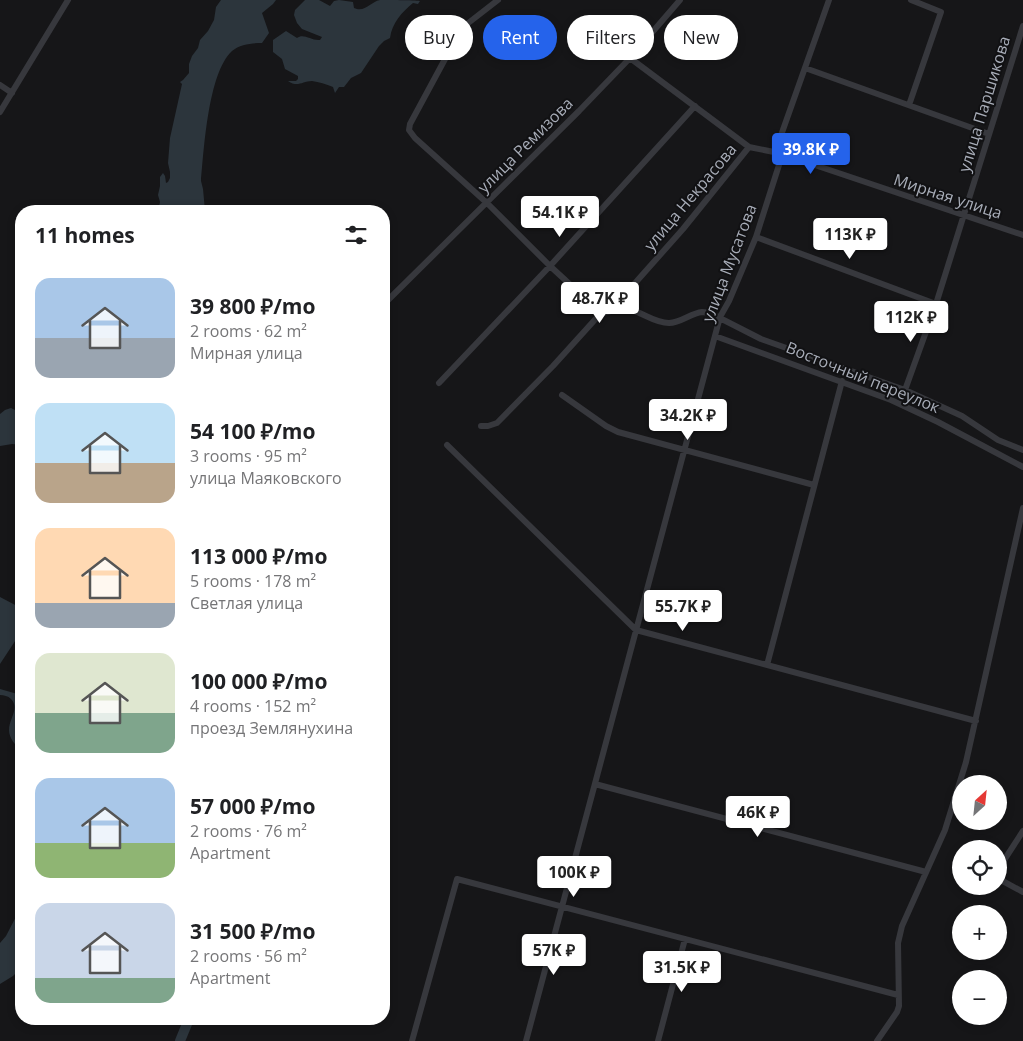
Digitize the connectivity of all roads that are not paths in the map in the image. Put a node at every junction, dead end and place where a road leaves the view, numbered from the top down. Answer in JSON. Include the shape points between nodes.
{"nodes":[{"id":1,"x":68,"y":0,"type":"edge"},
{"id":2,"x":498,"y":0,"type":"edge"},
{"id":3,"x":680,"y":0,"type":"edge"},
{"id":4,"x":829,"y":0,"type":"edge"},
{"id":5,"x":910,"y":0,"type":"edge"},
{"id":6,"x":1023,"y":26,"type":"edge"},
{"id":7,"x":654,"y":30,"type":"edge"},
{"id":8,"x":628,"y":60,"type":"edge"},
{"id":9,"x":633,"y":60,"type":"edge"},
{"id":10,"x":805,"y":68,"type":"junction"},
{"id":11,"x":0,"y":85,"type":"edge"},
{"id":12,"x":12,"y":93,"type":"junction"},
{"id":13,"x":909,"y":105,"type":"junction"},
{"id":14,"x":695,"y":106,"type":"junction"},
{"id":15,"x":0,"y":112,"type":"edge"},
{"id":16,"x":989,"y":134,"type":"junction"},
{"id":17,"x":749,"y":147,"type":"junction"},
{"id":18,"x":779,"y":153,"type":"junction"},
{"id":19,"x":487,"y":202,"type":"junction"},
{"id":20,"x":964,"y":216,"type":"junction"},
{"id":21,"x":1023,"y":235,"type":"edge"},
{"id":22,"x":756,"y":237,"type":"junction"},
{"id":23,"x":550,"y":266,"type":"junction"},
{"id":24,"x":390,"y":298,"type":"edge"},
{"id":25,"x":936,"y":304,"type":"junction"},
{"id":26,"x":601,"y":313,"type":"junction"},
{"id":27,"x":720,"y":317,"type":"junction"},
{"id":28,"x":715,"y":336,"type":"junction"},
{"id":29,"x":842,"y":381,"type":"junction"},
{"id":30,"x":439,"y":383,"type":"dead end"},
{"id":31,"x":905,"y":390,"type":"junction"},
{"id":32,"x":562,"y":395,"type":"dead end"},
{"id":33,"x":481,"y":426,"type":"dead end"},
{"id":34,"x":447,"y":445,"type":"dead end"},
{"id":35,"x":1023,"y":450,"type":"edge"},
{"id":36,"x":684,"y":451,"type":"junction"},
{"id":37,"x":1023,"y":467,"type":"edge"},
{"id":38,"x":814,"y":485,"type":"junction"},
{"id":39,"x":1023,"y":508,"type":"edge"},
{"id":40,"x":636,"y":630,"type":"junction"},
{"id":41,"x":767,"y":665,"type":"junction"},
{"id":42,"x":976,"y":721,"type":"junction"},
{"id":43,"x":595,"y":784,"type":"junction"},
{"id":44,"x":1023,"y":832,"type":"edge"},
{"id":45,"x":1007,"y":856,"type":"edge"},
{"id":46,"x":926,"y":872,"type":"junction"},
{"id":47,"x":1007,"y":883,"type":"edge"},
{"id":48,"x":1023,"y":892,"type":"edge"},
{"id":49,"x":561,"y":906,"type":"junction"},
{"id":50,"x":686,"y":939,"type":"junction"},
{"id":51,"x":898,"y":995,"type":"junction"},
{"id":52,"x":412,"y":1041,"type":"edge"},
{"id":53,"x":526,"y":1041,"type":"edge"},
{"id":54,"x":658,"y":1041,"type":"edge"},
{"id":55,"x":877,"y":1041,"type":"edge"}],
"edges":[{"from":1,"to":12,"type":"street"},
{"from":2,"to":19,"type":"street","via":[[458,35],[409,130]]},
{"from":3,"to":7,"type":"street","name":"улица Ремизова"},
{"from":4,"to":10,"type":"street","name":"улица Мусатова"},
{"from":5,"to":13,"type":"street","via":[[941,12]]},
{"from":6,"to":16,"type":"street","name":"улица Паршикова"},
{"from":8,"to":19,"type":"street","name":"улица Ремизова"},
{"from":9,"to":14,"type":"street","name":"Мирная улица"},
{"from":10,"to":13,"type":"street"},
{"from":10,"to":18,"type":"street","name":"улица Мусатова","via":[[780,141]]},
{"from":11,"to":12,"type":"street"},
{"from":12,"to":15,"type":"street"},
{"from":13,"to":16,"type":"street"},
{"from":14,"to":17,"type":"street","name":"Мирная улица"},
{"from":14,"to":23,"type":"street"},
{"from":16,"to":20,"type":"street","name":"улица Паршикова"},
{"from":17,"to":18,"type":"street","name":"Мирная улица"},
{"from":17,"to":26,"type":"street","name":"улица Некрасова","via":[[636,282]]},
{"from":18,"to":20,"type":"street","name":"Мирная улица"},
{"from":18,"to":22,"type":"street","name":"улица Мусатова","via":[[779,165]]},
{"from":19,"to":23,"type":"street"},
{"from":19,"to":24,"type":"street","name":"улица Ремизова"},
{"from":20,"to":21,"type":"street","name":"Мирная улица"},
{"from":20,"to":25,"type":"street","name":"улица Паршикова"},
{"from":22,"to":25,"type":"street"},
{"from":22,"to":27,"type":"street","name":"улица Мусатова"},
{"from":23,"to":26,"type":"street"},
{"from":23,"to":30,"type":"street"},
{"from":25,"to":31,"type":"street","name":"улица Паршикова"},
{"from":26,"to":27,"type":"street","name":"Восточный переулок","via":[[622,308],[670,323],[702,312]]},
{"from":26,"to":33,"type":"street","name":"улица Некрасова","via":[[497,423]]},
{"from":27,"to":28,"type":"street","name":"улица Мусатова"},
{"from":27,"to":31,"type":"street","name":"Восточный переулок","via":[[761,339]]},
{"from":28,"to":29,"type":"street","name":"Восточный переулок"},
{"from":28,"to":36,"type":"street","name":"улица Мусатова"},
{"from":29,"to":37,"type":"street","name":"Восточный переулок","via":[[938,422]]},
{"from":29,"to":38,"type":"street"},
{"from":31,"to":35,"type":"street","name":"Восточный переулок","via":[[962,416],[998,440]]},
{"from":32,"to":36,"type":"street","via":[[618,432]]},
{"from":34,"to":40,"type":"street"},
{"from":36,"to":38,"type":"street"},
{"from":36,"to":40,"type":"street","name":"улица Мусатова"},
{"from":38,"to":41,"type":"street"},
{"from":39,"to":42,"type":"street"},
{"from":40,"to":41,"type":"street"},
{"from":40,"to":43,"type":"street","name":"улица Мусатова"},
{"from":41,"to":42,"type":"street"},
{"from":42,"to":46,"type":"street","via":[[945,830]]},
{"from":43,"to":46,"type":"street"},
{"from":43,"to":49,"type":"street","name":"улица Мусатова"},
{"from":44,"to":45,"type":"street"},
{"from":46,"to":51,"type":"street","via":[[902,926],[898,943]]},
{"from":47,"to":48,"type":"street"},
{"from":49,"to":50,"type":"street"},
{"from":49,"to":52,"type":"street","via":[[457,879]]},
{"from":49,"to":53,"type":"street","name":"улица Мусатова"},
{"from":50,"to":51,"type":"street"},
{"from":50,"to":54,"type":"street"},
{"from":51,"to":55,"type":"street","via":[[897,1012]]}]}
